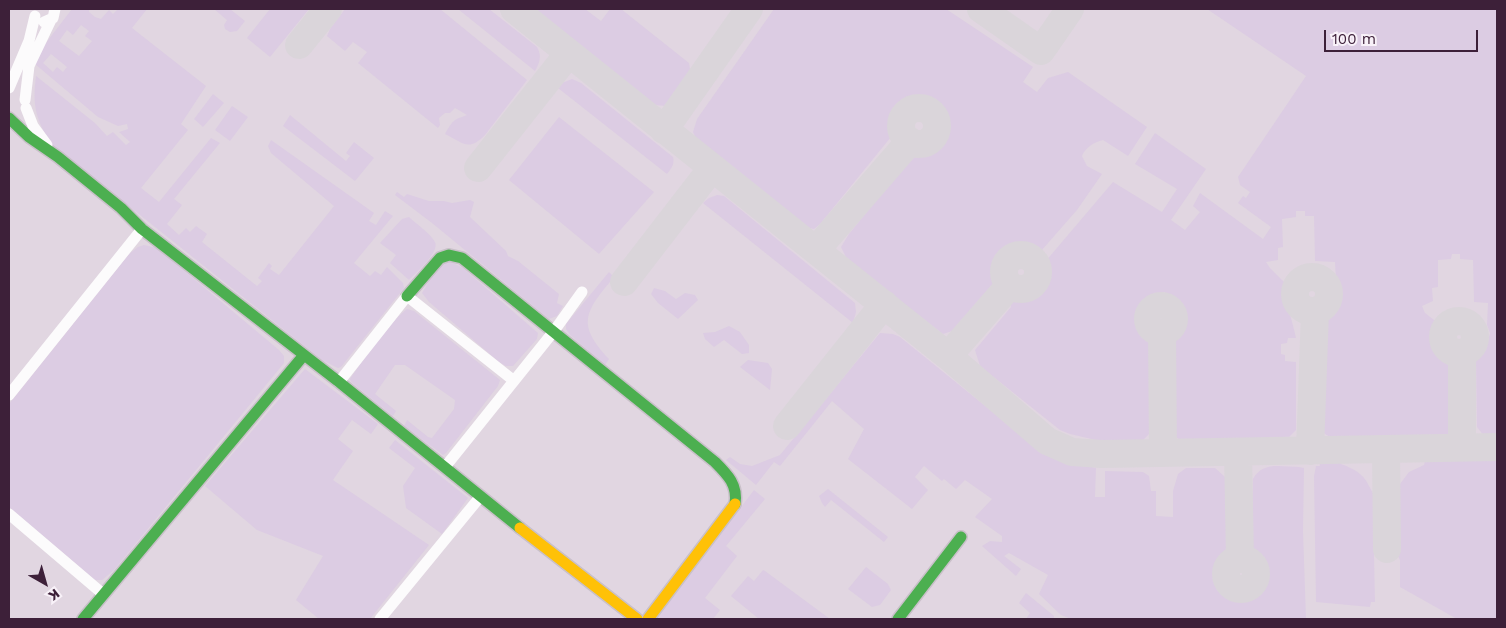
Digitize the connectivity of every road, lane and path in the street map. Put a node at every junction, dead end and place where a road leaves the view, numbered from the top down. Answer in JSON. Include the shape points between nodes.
{"nodes":[{"id":1,"x":55,"y":9,"type":"edge"},
{"id":2,"x":34,"y":11,"type":"edge"},
{"id":3,"x":51,"y":20,"type":"junction"},
{"id":4,"x":9,"y":88,"type":"edge"},
{"id":5,"x":9,"y":95,"type":"edge"},
{"id":6,"x":25,"y":104,"type":"junction"},
{"id":7,"x":9,"y":117,"type":"edge"},
{"id":8,"x":58,"y":157,"type":"junction"},
{"id":9,"x":142,"y":229,"type":"junction"},
{"id":10,"x":582,"y":292,"type":"dead end"},
{"id":11,"x":407,"y":296,"type":"junction"},
{"id":12,"x":554,"y":330,"type":"junction"},
{"id":13,"x":304,"y":355,"type":"junction"},
{"id":14,"x":513,"y":380,"type":"junction"},
{"id":15,"x":339,"y":382,"type":"junction"},
{"id":16,"x":9,"y":395,"type":"edge"},
{"id":17,"x":445,"y":467,"type":"junction"},
{"id":18,"x":480,"y":497,"type":"junction"},
{"id":19,"x":9,"y":514,"type":"edge"},
{"id":20,"x":961,"y":537,"type":"dead end"},
{"id":21,"x":103,"y":594,"type":"junction"},
{"id":22,"x":83,"y":619,"type":"edge"},
{"id":23,"x":380,"y":619,"type":"edge"},
{"id":24,"x":637,"y":619,"type":"edge"},
{"id":25,"x":648,"y":619,"type":"edge"},
{"id":26,"x":898,"y":619,"type":"edge"}],
"edges":[{"from":1,"to":3,"type":"street"},
{"from":2,"to":3,"type":"street","via":[[40,21]]},
{"from":2,"to":4,"type":"street","via":[[29,41]]},
{"from":3,"to":6,"type":"street","via":[[29,66]]},
{"from":5,"to":6,"type":"street","via":[[19,95]]},
{"from":6,"to":7,"type":"street","via":[[19,117]]},
{"from":6,"to":8,"type":"street","via":[[33,126]]},
{"from":7,"to":8,"type":"street","via":[[29,137]]},
{"from":8,"to":9,"type":"street"},
{"from":9,"to":13,"type":"street"},
{"from":9,"to":16,"type":"street"},
{"from":10,"to":12,"type":"street"},
{"from":11,"to":12,"type":"street","via":[[440,258],[449,255],[462,258]]},
{"from":11,"to":14,"type":"street"},
{"from":11,"to":15,"type":"street"},
{"from":12,"to":14,"type":"street"},
{"from":12,"to":25,"type":"street","via":[[715,462],[731,478],[737,492],[735,504]]},
{"from":13,"to":15,"type":"street"},
{"from":13,"to":21,"type":"street"},
{"from":14,"to":17,"type":"street"},
{"from":15,"to":17,"type":"street"},
{"from":17,"to":18,"type":"street"},
{"from":18,"to":23,"type":"street"},
{"from":18,"to":24,"type":"street"},
{"from":19,"to":21,"type":"street"},
{"from":20,"to":26,"type":"street"},
{"from":21,"to":22,"type":"street"}]}
